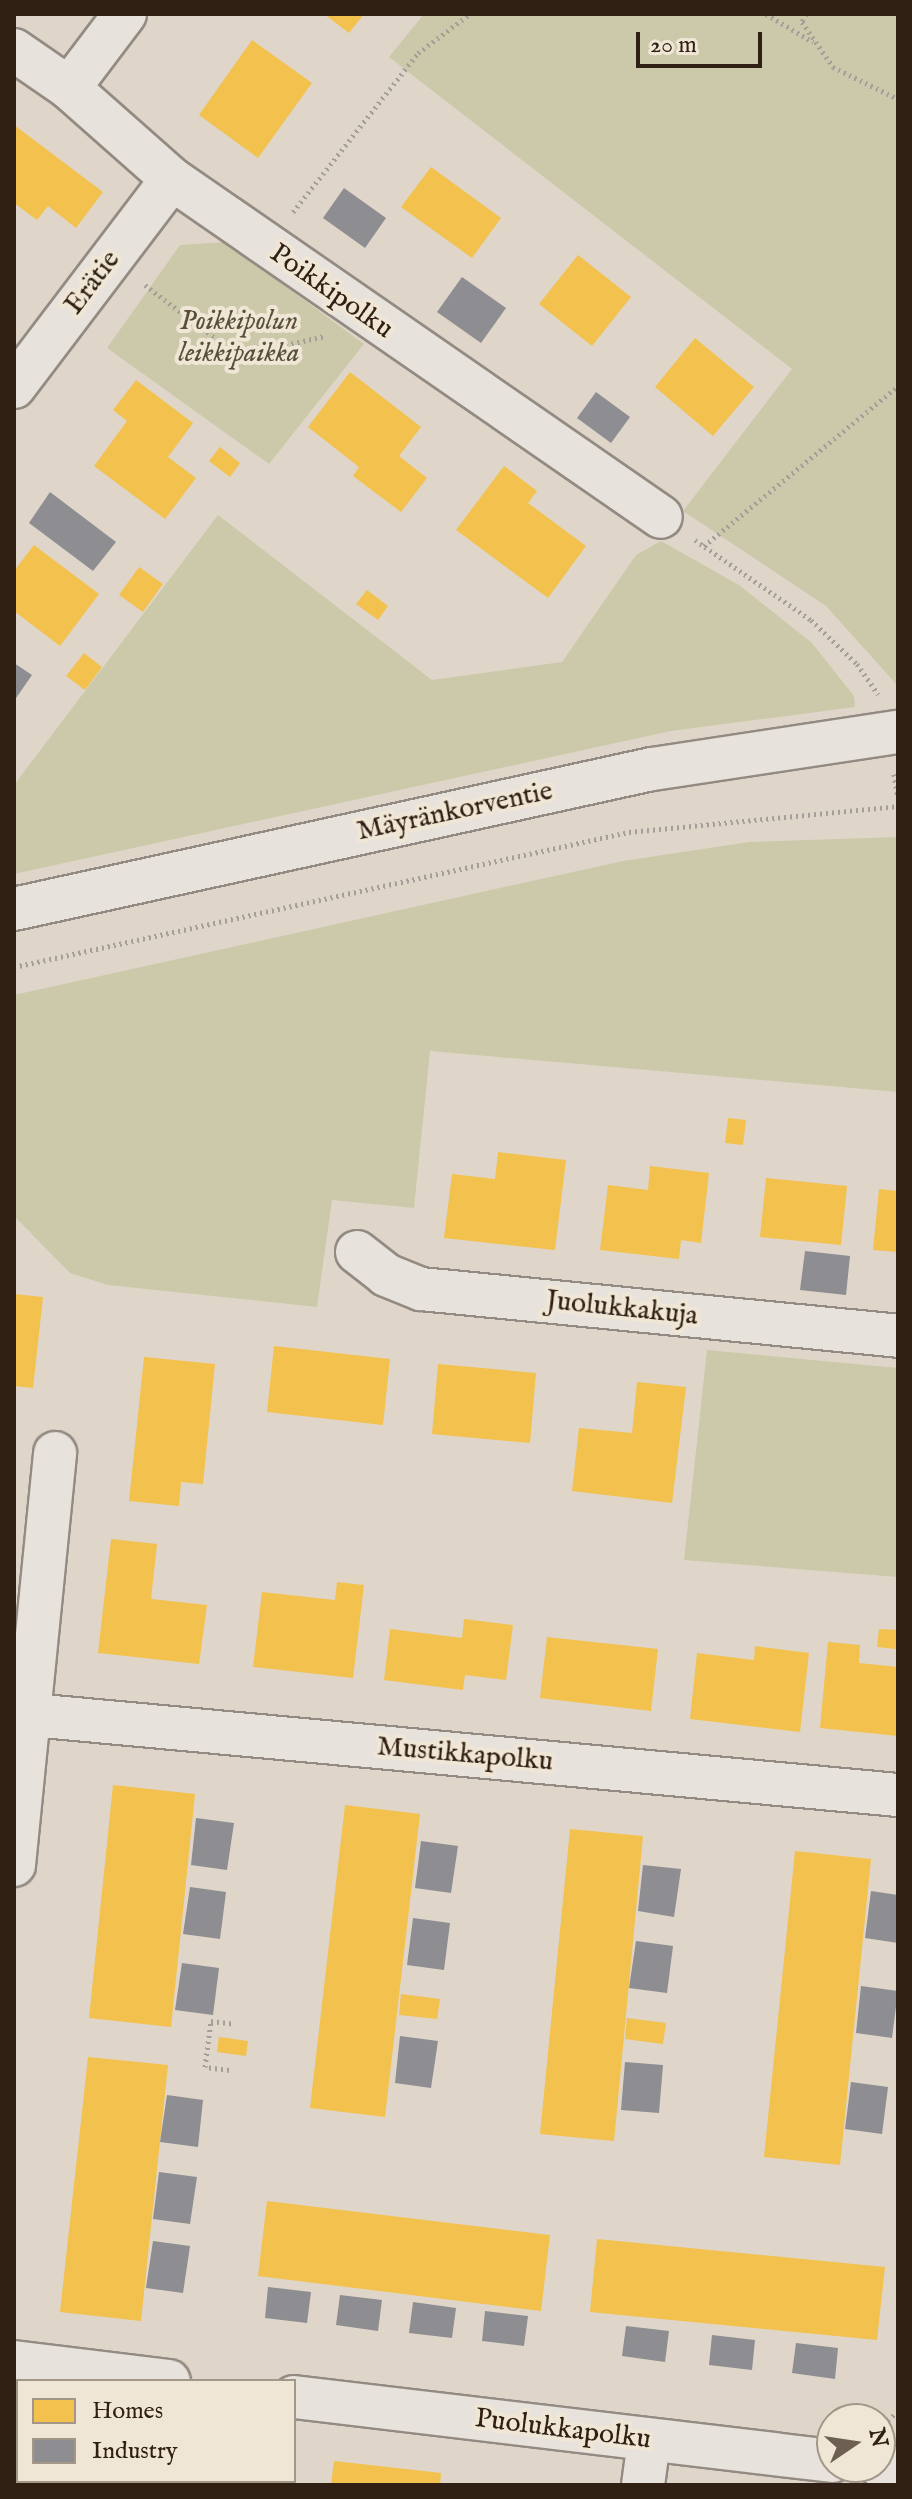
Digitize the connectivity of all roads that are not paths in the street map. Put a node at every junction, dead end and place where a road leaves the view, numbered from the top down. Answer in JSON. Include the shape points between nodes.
{"nodes":[{"id":1,"x":125,"y":14,"type":"edge"},
{"id":2,"x":14,"y":50,"type":"edge"},
{"id":3,"x":69,"y":88,"type":"junction"},
{"id":4,"x":172,"y":179,"type":"junction"},
{"id":5,"x":14,"y":387,"type":"edge"},
{"id":6,"x":661,"y":517,"type":"road end"},
{"id":7,"x":891,"y":733,"type":"edge"},
{"id":8,"x":14,"y":909,"type":"edge"},
{"id":9,"x":357,"y":1252,"type":"dead end"},
{"id":10,"x":898,"y":1336,"type":"edge"},
{"id":11,"x":55,"y":1453,"type":"dead end"},
{"id":12,"x":32,"y":1715,"type":"junction"},
{"id":13,"x":898,"y":1795,"type":"edge"},
{"id":14,"x":14,"y":1865,"type":"edge"},
{"id":15,"x":14,"y":2362,"type":"edge"},
{"id":16,"x":153,"y":2379,"type":"edge"},
{"id":17,"x":296,"y":2397,"type":"edge"},
{"id":18,"x":649,"y":2441,"type":"junction"},
{"id":19,"x":816,"y":2459,"type":"edge"},
{"id":20,"x":643,"y":2485,"type":"edge"}],
"edges":[{"from":1,"to":3,"type":"street"},
{"from":2,"to":3,"type":"street","name":"Poikkipolku"},
{"from":3,"to":4,"type":"street","name":"Poikkipolku"},
{"from":4,"to":5,"type":"street","name":"Erätie"},
{"from":4,"to":6,"type":"street","name":"Poikkipolku"},
{"from":7,"to":8,"type":"street","name":"Mäyränkorventie","via":[[652,769]]},
{"from":9,"to":10,"type":"street","name":"Juolukkakuja","via":[[386,1275],[421,1289]]},
{"from":11,"to":12,"type":"street"},
{"from":12,"to":13,"type":"street","name":"Mustikkapolku"},
{"from":12,"to":14,"type":"street"},
{"from":15,"to":16,"type":"street"},
{"from":17,"to":18,"type":"street","name":"Puolukkapolku"},
{"from":18,"to":19,"type":"street","name":"Puolukkapolku"},
{"from":18,"to":20,"type":"street"}]}
